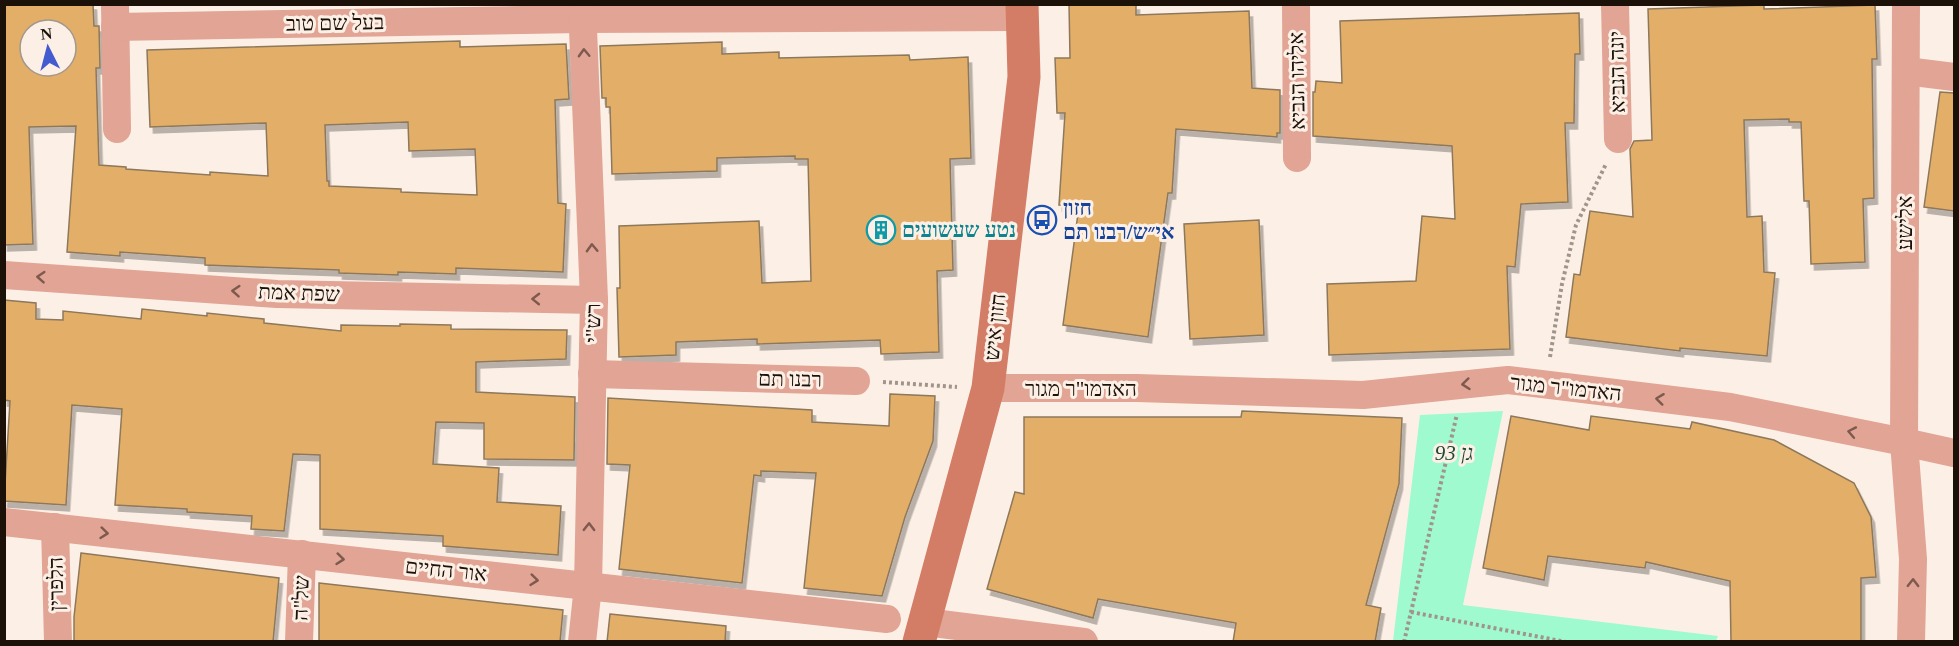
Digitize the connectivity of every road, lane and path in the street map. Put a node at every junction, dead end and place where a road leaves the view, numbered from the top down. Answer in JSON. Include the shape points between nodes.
{"nodes":[{"id":1,"x":1296,"y":4,"type":"edge"},
{"id":2,"x":1615,"y":4,"type":"edge"},
{"id":3,"x":1906,"y":4,"type":"edge"},
{"id":4,"x":1022,"y":11,"type":"edge"},
{"id":5,"x":582,"y":12,"type":"edge"},
{"id":6,"x":115,"y":16,"type":"edge"},
{"id":7,"x":1906,"y":71,"type":"junction"},
{"id":8,"x":1954,"y":77,"type":"edge"},
{"id":9,"x":117,"y":129,"type":"dead end"},
{"id":10,"x":1618,"y":139,"type":"joint"},
{"id":11,"x":1297,"y":158,"type":"dead end"},
{"id":12,"x":4,"y":275,"type":"edge"},
{"id":13,"x":594,"y":300,"type":"junction"},
{"id":14,"x":592,"y":374,"type":"junction"},
{"id":15,"x":856,"y":381,"type":"joint"},
{"id":16,"x":1464,"y":384,"type":"junction"},
{"id":17,"x":1546,"y":384,"type":"junction"},
{"id":18,"x":988,"y":388,"type":"junction"},
{"id":19,"x":1905,"y":442,"type":"junction"},
{"id":20,"x":1954,"y":453,"type":"edge"},
{"id":21,"x":4,"y":522,"type":"edge"},
{"id":22,"x":55,"y":527,"type":"junction"},
{"id":23,"x":302,"y":555,"type":"junction"},
{"id":24,"x":588,"y":586,"type":"junction"},
{"id":25,"x":1411,"y":612,"type":"junction"},
{"id":26,"x":887,"y":619,"type":"dead end"},
{"id":27,"x":922,"y":632,"type":"edge"},
{"id":28,"x":58,"y":642,"type":"edge"},
{"id":29,"x":300,"y":642,"type":"edge"},
{"id":30,"x":582,"y":642,"type":"edge"},
{"id":31,"x":1084,"y":642,"type":"edge"},
{"id":32,"x":1404,"y":642,"type":"edge"},
{"id":33,"x":1566,"y":642,"type":"edge"},
{"id":34,"x":1911,"y":642,"type":"edge"}],
"edges":[{"from":1,"to":11,"type":"street","name":"אליהו הנביא"},
{"from":2,"to":10,"type":"street","name":"יונה הנביא"},
{"from":3,"to":7,"type":"street","name":"אלישע"},
{"from":4,"to":5,"type":"street","name":"בעל שם טוב"},
{"from":4,"to":18,"type":"street","name":"חזון איש","via":[[1024,77]]},
{"from":5,"to":6,"type":"street","name":"בעל שם טוב"},
{"from":13,"to":5,"type":"street","name":"רש\"י","one_way":true},
{"from":6,"to":9,"type":"street","name":"בעל שם טוב"},
{"from":7,"to":8,"type":"street"},
{"from":7,"to":19,"type":"street","name":"אלישע"},
{"from":10,"to":17,"type":"path","via":[[1576,225]]},
{"from":13,"to":12,"type":"street","name":"שפת אמת","one_way":true,"via":[[277,294]]},
{"from":13,"to":14,"type":"street","name":"רש\"י"},
{"from":14,"to":15,"type":"street","name":"רבנו תם"},
{"from":24,"to":14,"type":"street","name":"רש\"י","one_way":true},
{"from":15,"to":18,"type":"path"},
{"from":17,"to":16,"type":"street","name":"האדמו\"ר מגור","one_way":true,"via":[[1508,380]]},
{"from":16,"to":18,"type":"street","name":"האדמו\"ר מגור","via":[[1363,395]]},
{"from":16,"to":25,"type":"path"},
{"from":19,"to":17,"type":"street","name":"האדמו\"ר מגור","one_way":true,"via":[[1730,407]]},
{"from":18,"to":27,"type":"street","name":"חזון איש"},
{"from":19,"to":20,"type":"street","name":"האדמו\"ר מגור"},
{"from":34,"to":19,"type":"street","one_way":true,"via":[[1913,559]]},
{"from":21,"to":22,"type":"street","name":"אור החיים"},
{"from":22,"to":23,"type":"street","name":"אור החיים","one_way":true},
{"from":22,"to":28,"type":"street","name":"הלפרין"},
{"from":23,"to":24,"type":"street","name":"אור החיים","one_way":true},
{"from":23,"to":29,"type":"street","name":"של\"ה"},
{"from":24,"to":26,"type":"street","name":"אור החיים"},
{"from":24,"to":30,"type":"street","name":"רש\"י"},
{"from":25,"to":32,"type":"path"},
{"from":25,"to":33,"type":"path"},
{"from":27,"to":31,"type":"street"}]}
